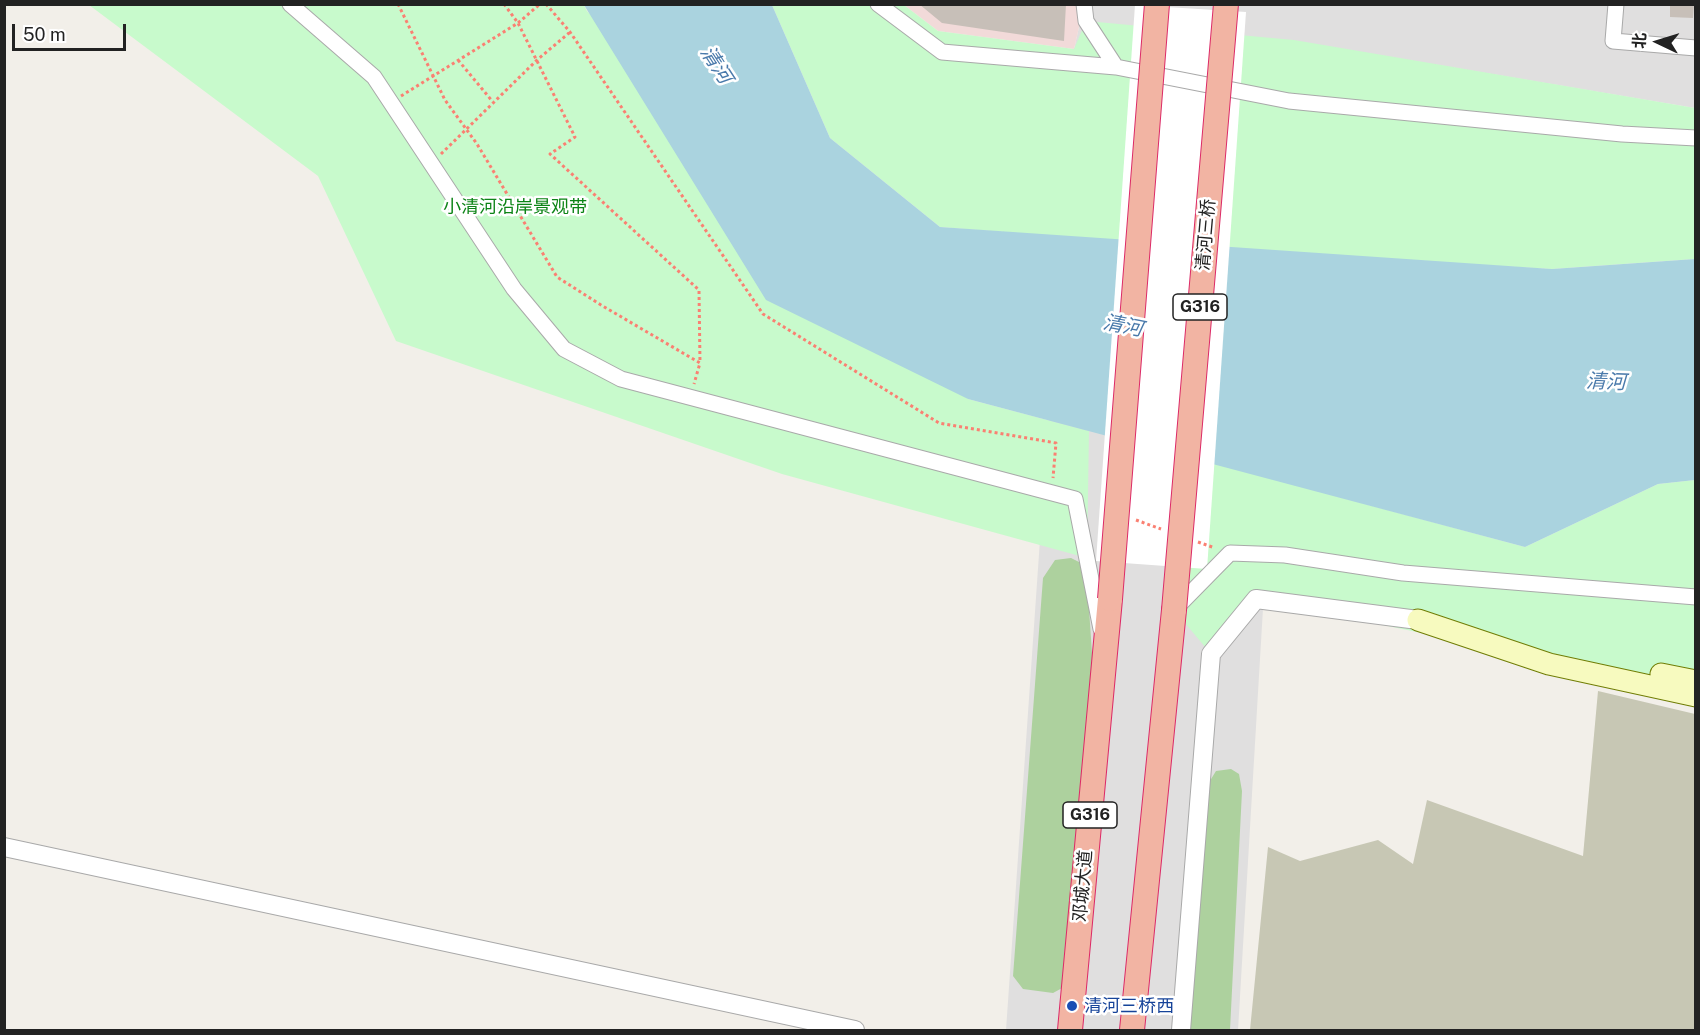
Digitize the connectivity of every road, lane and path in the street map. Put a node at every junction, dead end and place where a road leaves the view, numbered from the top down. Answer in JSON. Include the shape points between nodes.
{"nodes":[{"id":1,"x":290,"y":4,"type":"edge"},
{"id":2,"x":398,"y":4,"type":"edge"},
{"id":3,"x":504,"y":4,"type":"edge"},
{"id":4,"x":540,"y":4,"type":"edge"},
{"id":5,"x":546,"y":4,"type":"edge"},
{"id":6,"x":878,"y":4,"type":"edge"},
{"id":7,"x":1084,"y":4,"type":"edge"},
{"id":8,"x":1158,"y":4,"type":"edge"},
{"id":9,"x":1226,"y":4,"type":"edge"},
{"id":10,"x":1616,"y":4,"type":"edge"},
{"id":11,"x":518,"y":23,"type":"junction"},
{"id":12,"x":570,"y":32,"type":"junction"},
{"id":13,"x":1695,"y":48,"type":"edge"},
{"id":14,"x":458,"y":60,"type":"junction"},
{"id":15,"x":537,"y":60,"type":"junction"},
{"id":16,"x":1116,"y":67,"type":"junction"},
{"id":17,"x":433,"y":75,"type":"junction"},
{"id":18,"x":391,"y":102,"type":"junction"},
{"id":19,"x":494,"y":103,"type":"junction"},
{"id":20,"x":467,"y":130,"type":"junction"},
{"id":21,"x":1695,"y":138,"type":"edge"},
{"id":22,"x":431,"y":164,"type":"junction"},
{"id":23,"x":700,"y":363,"type":"junction"},
{"id":24,"x":690,"y":397,"type":"junction"},
{"id":25,"x":1051,"y":492,"type":"junction"},
{"id":26,"x":1130,"y":518,"type":"dead end"},
{"id":27,"x":1164,"y":530,"type":"dead end"},
{"id":28,"x":1197,"y":541,"type":"dead end"},
{"id":29,"x":1230,"y":553,"type":"junction"},
{"id":30,"x":1695,"y":597,"type":"edge"},
{"id":31,"x":1174,"y":610,"type":"junction"},
{"id":32,"x":1418,"y":620,"type":"junction"},
{"id":33,"x":1105,"y":650,"type":"junction"},
{"id":34,"x":1695,"y":681,"type":"edge"},
{"id":35,"x":1695,"y":696,"type":"edge"},
{"id":36,"x":4,"y":847,"type":"edge"},
{"id":37,"x":855,"y":1030,"type":"edge"},
{"id":38,"x":1070,"y":1030,"type":"edge"},
{"id":39,"x":1132,"y":1030,"type":"edge"},
{"id":40,"x":1181,"y":1030,"type":"edge"}],
"edges":[{"from":1,"to":18,"type":"street","via":[[374,77]]},
{"from":2,"to":17,"type":"path"},
{"from":3,"to":11,"type":"path"},
{"from":4,"to":11,"type":"path"},
{"from":5,"to":12,"type":"path"},
{"from":6,"to":16,"type":"street","via":[[942,52]]},
{"from":7,"to":16,"type":"street","via":[[1086,21]]},
{"from":8,"to":33,"type":"highway","name":"邓城大道","number":"G316","bridge":true},
{"from":9,"to":31,"type":"highway","name":"清河三桥","number":"G316","bridge":true},
{"from":10,"to":13,"type":"street","via":[[1613,42]]},
{"from":11,"to":14,"type":"path"},
{"from":11,"to":15,"type":"path"},
{"from":12,"to":15,"type":"path"},
{"from":12,"to":25,"type":"path","via":[[764,314],[939,423],[1056,443]]},
{"from":14,"to":17,"type":"path"},
{"from":14,"to":19,"type":"path"},
{"from":15,"to":19,"type":"path"},
{"from":15,"to":23,"type":"path","via":[[575,137],[550,154],[699,290]]},
{"from":16,"to":21,"type":"street","via":[[1289,101]]},
{"from":17,"to":18,"type":"path"},
{"from":17,"to":20,"type":"path"},
{"from":18,"to":22,"type":"street"},
{"from":19,"to":20,"type":"path"},
{"from":20,"to":22,"type":"path"},
{"from":20,"to":23,"type":"path","via":[[557,277]]},
{"from":22,"to":24,"type":"street","via":[[514,289],[564,349],[621,379]]},
{"from":23,"to":24,"type":"path"},
{"from":24,"to":25,"type":"street"},
{"from":25,"to":33,"type":"street","via":[[1075,499]]},
{"from":26,"to":27,"type":"path"},
{"from":28,"to":29,"type":"path"},
{"from":29,"to":30,"type":"street","via":[[1285,555],[1403,573]]},
{"from":29,"to":31,"type":"street"},
{"from":31,"to":39,"type":"highway","number":"G316"},
{"from":32,"to":34,"type":"main road","via":[[1530,648]]},
{"from":32,"to":35,"type":"main road","via":[[1549,664]]},
{"from":32,"to":40,"type":"street","via":[[1256,599],[1211,654]]},
{"from":33,"to":38,"type":"highway","name":"邓城大道","number":"G316"},
{"from":36,"to":37,"type":"street"}]}
